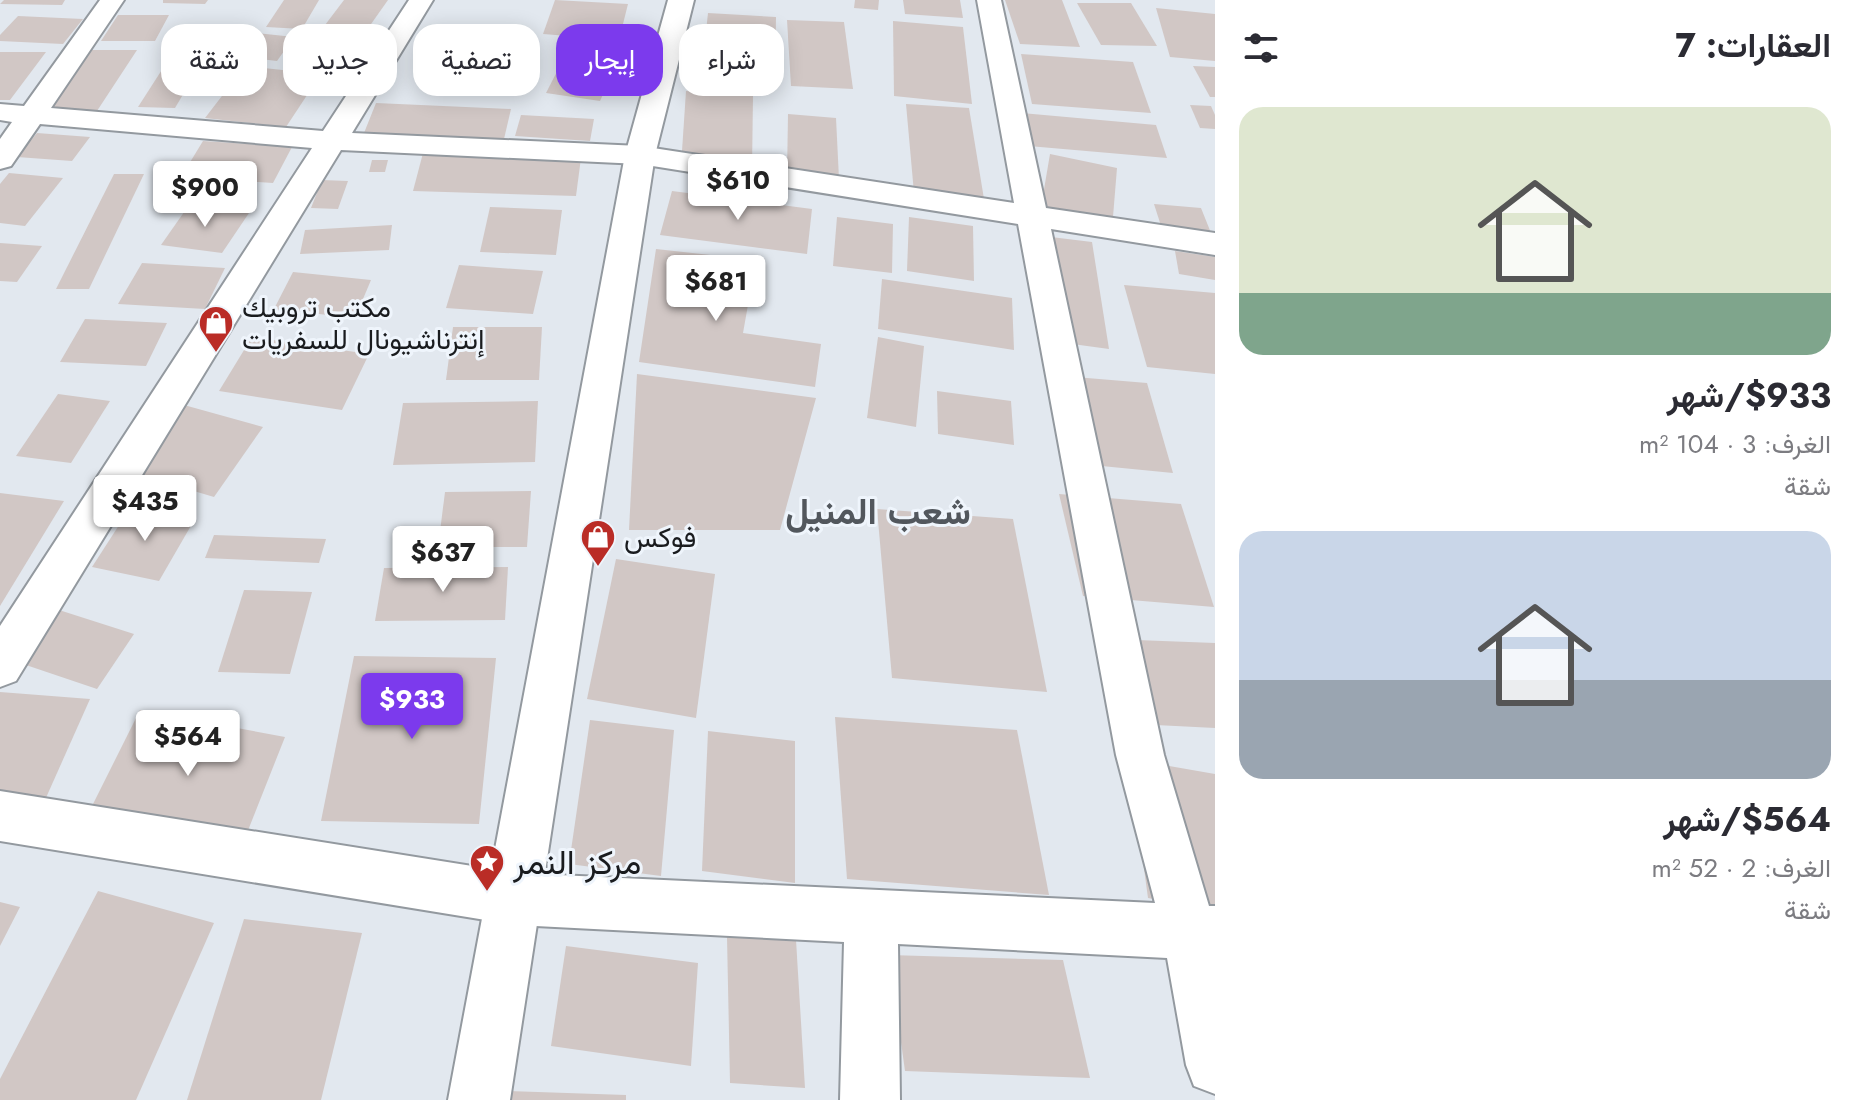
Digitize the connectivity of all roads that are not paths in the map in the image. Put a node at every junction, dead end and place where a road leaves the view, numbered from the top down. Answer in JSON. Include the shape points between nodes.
{"nodes":[{"id":1,"x":112,"y":0,"type":"edge"},
{"id":2,"x":421,"y":0,"type":"edge"},
{"id":3,"x":681,"y":0,"type":"edge"},
{"id":4,"x":989,"y":0,"type":"edge"},
{"id":5,"x":0,"y":112,"type":"edge"},
{"id":6,"x":34,"y":114,"type":"junction"},
{"id":7,"x":333,"y":141,"type":"junction"},
{"id":8,"x":640,"y":155,"type":"junction"},
{"id":9,"x":0,"y":160,"type":"edge"},
{"id":10,"x":1031,"y":217,"type":"junction"},
{"id":11,"x":1215,"y":244,"type":"edge"},
{"id":12,"x":0,"y":666,"type":"edge"},
{"id":13,"x":0,"y":816,"type":"edge"},
{"id":14,"x":516,"y":899,"type":"junction"},
{"id":15,"x":871,"y":916,"type":"junction"},
{"id":16,"x":1202,"y":931,"type":"edge"},
{"id":17,"x":1215,"y":1065,"type":"edge"},
{"id":18,"x":479,"y":1100,"type":"edge"},
{"id":19,"x":870,"y":1100,"type":"edge"}],
"edges":[{"from":1,"to":6,"type":"street"},
{"from":2,"to":7,"type":"street"},
{"from":3,"to":8,"type":"main road"},
{"from":4,"to":10,"type":"street"},
{"from":5,"to":6,"type":"street"},
{"from":6,"to":7,"type":"street"},
{"from":6,"to":9,"type":"street"},
{"from":7,"to":8,"type":"street"},
{"from":7,"to":12,"type":"street"},
{"from":8,"to":10,"type":"street"},
{"from":8,"to":14,"type":"main road"},
{"from":10,"to":11,"type":"street"},
{"from":10,"to":16,"type":"street","via":[[1140,755]]},
{"from":13,"to":14,"type":"street"},
{"from":14,"to":15,"type":"street"},
{"from":14,"to":18,"type":"main road"},
{"from":15,"to":16,"type":"street"},
{"from":15,"to":19,"type":"street"},
{"from":16,"to":17,"type":"street"}]}
